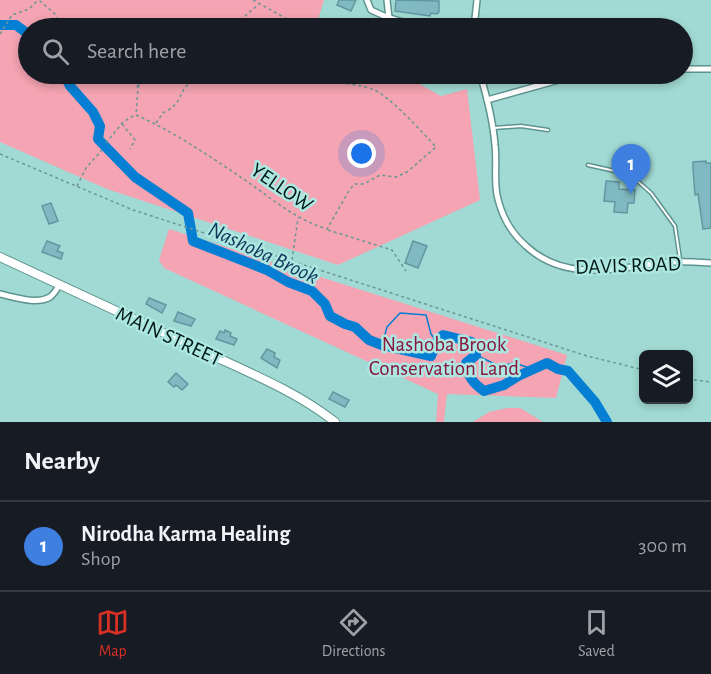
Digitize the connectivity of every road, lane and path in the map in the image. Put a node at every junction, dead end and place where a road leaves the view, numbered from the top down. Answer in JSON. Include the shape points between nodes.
{"nodes":[{"id":1,"x":253,"y":0,"type":"edge"},
{"id":2,"x":367,"y":0,"type":"edge"},
{"id":3,"x":387,"y":0,"type":"edge"},
{"id":4,"x":477,"y":0,"type":"edge"},
{"id":5,"x":259,"y":4,"type":"junction"},
{"id":6,"x":57,"y":18,"type":"edge"},
{"id":7,"x":243,"y":18,"type":"edge"},
{"id":8,"x":285,"y":18,"type":"edge"},
{"id":9,"x":389,"y":18,"type":"joint"},
{"id":10,"x":475,"y":18,"type":"edge"},
{"id":11,"x":0,"y":34,"type":"edge"},
{"id":12,"x":693,"y":69,"type":"edge"},
{"id":13,"x":711,"y":69,"type":"edge"},
{"id":14,"x":137,"y":84,"type":"edge"},
{"id":15,"x":140,"y":84,"type":"edge"},
{"id":16,"x":190,"y":84,"type":"edge"},
{"id":17,"x":345,"y":84,"type":"edge"},
{"id":18,"x":483,"y":84,"type":"edge"},
{"id":19,"x":550,"y":84,"type":"edge"},
{"id":20,"x":138,"y":88,"type":"junction"},
{"id":21,"x":488,"y":100,"type":"junction"},
{"id":22,"x":136,"y":115,"type":"junction"},
{"id":23,"x":122,"y":123,"type":"junction"},
{"id":24,"x":156,"y":124,"type":"junction"},
{"id":25,"x":494,"y":128,"type":"junction"},
{"id":26,"x":548,"y":130,"type":"dead end"},
{"id":27,"x":106,"y":143,"type":"dead end"},
{"id":28,"x":436,"y":147,"type":"junction"},
{"id":29,"x":440,"y":147,"type":"dead end"},
{"id":30,"x":130,"y":149,"type":"dead end"},
{"id":31,"x":102,"y":150,"type":"dead end"},
{"id":32,"x":0,"y":154,"type":"edge"},
{"id":33,"x":588,"y":165,"type":"dead end"},
{"id":34,"x":76,"y":188,"type":"junction"},
{"id":35,"x":298,"y":218,"type":"junction"},
{"id":36,"x":327,"y":229,"type":"junction"},
{"id":37,"x":0,"y":257,"type":"edge"},
{"id":38,"x":291,"y":261,"type":"junction"},
{"id":39,"x":680,"y":262,"type":"junction"},
{"id":40,"x":711,"y":262,"type":"edge"},
{"id":41,"x":406,"y":271,"type":"dead end"},
{"id":42,"x":59,"y":285,"type":"junction"},
{"id":43,"x":0,"y":294,"type":"edge"},
{"id":44,"x":639,"y":369,"type":"edge"},
{"id":45,"x":693,"y":380,"type":"edge"},
{"id":46,"x":711,"y":382,"type":"edge"},
{"id":47,"x":334,"y":422,"type":"edge"}],
"edges":[{"from":1,"to":5,"type":"path"},
{"from":2,"to":9,"type":"street","via":[[371,10]]},
{"from":3,"to":9,"type":"street"},
{"from":4,"to":10,"type":"street"},
{"from":5,"to":7,"type":"path"},
{"from":5,"to":8,"type":"path"},
{"from":6,"to":11,"type":"path","via":[[40,1],[36,2],[12,15]]},
{"from":12,"to":13,"type":"street"},
{"from":14,"to":20,"type":"path"},
{"from":15,"to":20,"type":"path"},
{"from":16,"to":24,"type":"path"},
{"from":17,"to":28,"type":"path","via":[[374,89]]},
{"from":18,"to":21,"type":"street","name":"DAVIS ROAD"},
{"from":19,"to":21,"type":"street"},
{"from":20,"to":22,"type":"path"},
{"from":21,"to":25,"type":"street","name":"DAVIS ROAD"},
{"from":22,"to":23,"type":"path"},
{"from":22,"to":24,"type":"path","name":"YELLOW"},
{"from":23,"to":27,"type":"path"},
{"from":23,"to":30,"type":"path","via":[[135,140]]},
{"from":24,"to":35,"type":"path","name":"YELLOW"},
{"from":25,"to":26,"type":"lane"},
{"from":25,"to":39,"type":"street","name":"DAVIS ROAD","via":[[500,207],[515,235],[539,256],[558,266],[590,271]]},
{"from":28,"to":29,"type":"path"},
{"from":28,"to":36,"type":"path","name":"YELLOW","via":[[396,177],[380,175],[364,184],[355,184]]},
{"from":31,"to":34,"type":"path"},
{"from":32,"to":34,"type":"path"},
{"from":33,"to":39,"type":"lane","via":[[624,173],[651,193],[675,226]]},
{"from":34,"to":38,"type":"path"},
{"from":35,"to":36,"type":"path","name":"YELLOW"},
{"from":35,"to":38,"type":"path"},
{"from":36,"to":41,"type":"path","via":[[392,250]]},
{"from":37,"to":42,"type":"main road","name":"MAIN STREET"},
{"from":38,"to":44,"type":"path","via":[[587,356]]},
{"from":39,"to":40,"type":"street","name":"DAVIS ROAD"},
{"from":42,"to":43,"type":"street","via":[[45,299]]},
{"from":42,"to":47,"type":"main road","name":"MAIN STREET","via":[[245,371],[297,397]]},
{"from":45,"to":46,"type":"path"}]}
